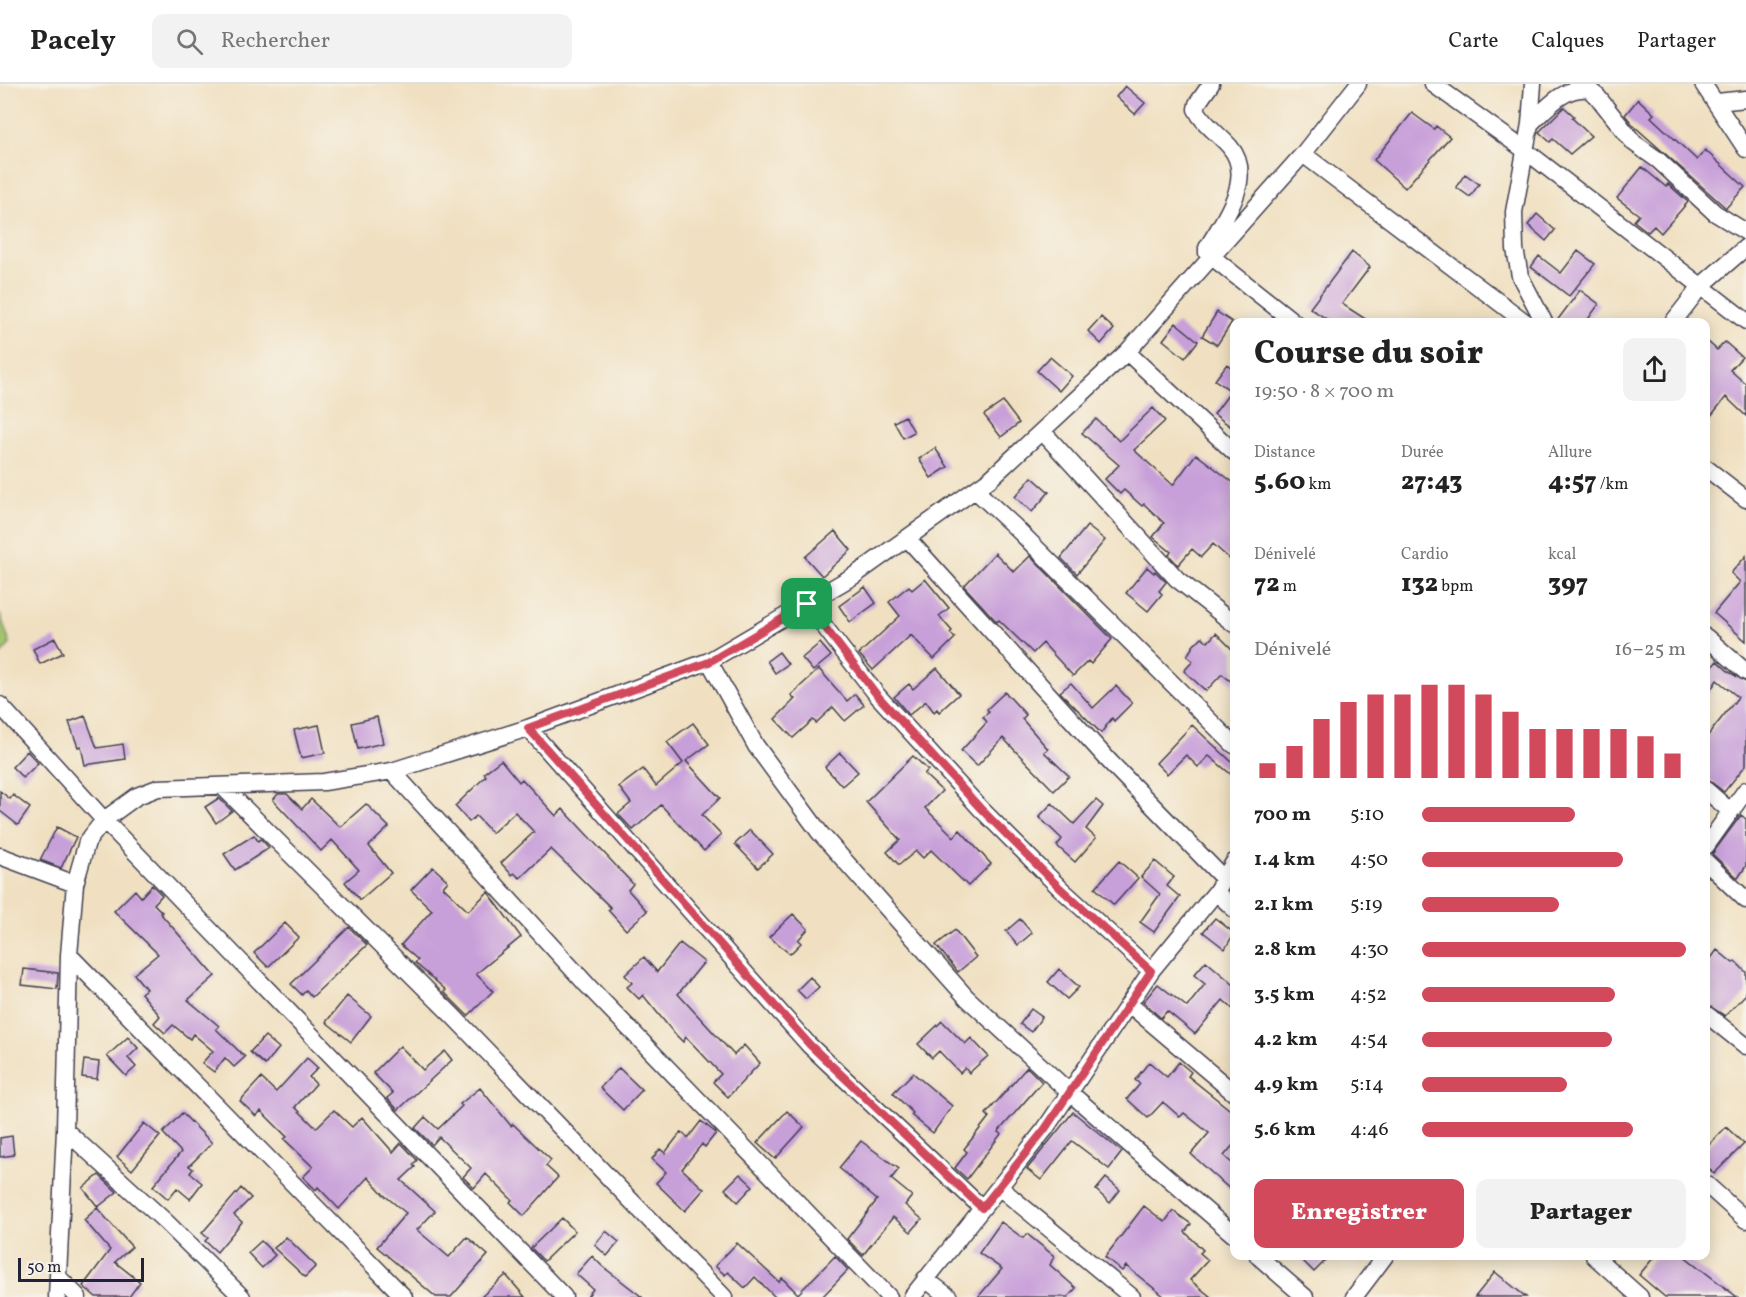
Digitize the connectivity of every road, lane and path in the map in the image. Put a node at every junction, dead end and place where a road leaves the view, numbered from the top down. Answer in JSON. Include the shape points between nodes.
{"nodes":[{"id":1,"x":1211,"y":84,"type":"edge"},
{"id":2,"x":1358,"y":84,"type":"edge"},
{"id":3,"x":1433,"y":84,"type":"edge"},
{"id":4,"x":1533,"y":84,"type":"edge"},
{"id":5,"x":1703,"y":84,"type":"edge"},
{"id":6,"x":1746,"y":99,"type":"edge"},
{"id":7,"x":1717,"y":102,"type":"junction"},
{"id":8,"x":1530,"y":124,"type":"junction"},
{"id":9,"x":1746,"y":150,"type":"edge"},
{"id":10,"x":1526,"y":151,"type":"junction"},
{"id":11,"x":1303,"y":154,"type":"junction"},
{"id":12,"x":1746,"y":232,"type":"edge"},
{"id":13,"x":1746,"y":247,"type":"edge"},
{"id":14,"x":1212,"y":258,"type":"junction"},
{"id":15,"x":1701,"y":286,"type":"junction"},
{"id":16,"x":1289,"y":318,"type":"edge"},
{"id":17,"x":1520,"y":318,"type":"edge"},
{"id":18,"x":1542,"y":318,"type":"edge"},
{"id":19,"x":1676,"y":318,"type":"edge"},
{"id":20,"x":1746,"y":321,"type":"edge"},
{"id":21,"x":1127,"y":352,"type":"junction"},
{"id":22,"x":1042,"y":431,"type":"junction"},
{"id":23,"x":1230,"y":448,"type":"edge"},
{"id":24,"x":1710,"y":471,"type":"edge"},
{"id":25,"x":975,"y":490,"type":"junction"},
{"id":26,"x":1746,"y":499,"type":"edge"},
{"id":27,"x":907,"y":538,"type":"junction"},
{"id":28,"x":807,"y":604,"type":"junction"},
{"id":29,"x":1230,"y":621,"type":"edge"},
{"id":30,"x":1710,"y":640,"type":"edge"},
{"id":31,"x":709,"y":662,"type":"junction"},
{"id":32,"x":1746,"y":672,"type":"edge"},
{"id":33,"x":0,"y":705,"type":"edge"},
{"id":34,"x":528,"y":728,"type":"junction"},
{"id":35,"x":1230,"y":741,"type":"edge"},
{"id":36,"x":392,"y":771,"type":"junction"},
{"id":37,"x":222,"y":786,"type":"junction"},
{"id":38,"x":1746,"y":790,"type":"edge"},
{"id":39,"x":1710,"y":794,"type":"edge"},
{"id":40,"x":1730,"y":811,"type":"junction"},
{"id":41,"x":104,"y":820,"type":"junction"},
{"id":42,"x":1710,"y":840,"type":"edge"},
{"id":43,"x":0,"y":856,"type":"edge"},
{"id":44,"x":1710,"y":866,"type":"edge"},
{"id":45,"x":1230,"y":869,"type":"edge"},
{"id":46,"x":75,"y":884,"type":"junction"},
{"id":47,"x":1220,"y":885,"type":"junction"},
{"id":48,"x":1746,"y":900,"type":"edge"},
{"id":49,"x":1230,"y":902,"type":"edge"},
{"id":50,"x":69,"y":956,"type":"junction"},
{"id":51,"x":1151,"y":971,"type":"junction"},
{"id":52,"x":1129,"y":1004,"type":"junction"},
{"id":53,"x":1710,"y":1017,"type":"edge"},
{"id":54,"x":1746,"y":1046,"type":"edge"},
{"id":55,"x":1230,"y":1090,"type":"edge"},
{"id":56,"x":1069,"y":1092,"type":"junction"},
{"id":57,"x":66,"y":1130,"type":"junction"},
{"id":58,"x":999,"y":1187,"type":"junction"},
{"id":59,"x":1710,"y":1188,"type":"edge"},
{"id":60,"x":982,"y":1208,"type":"junction"},
{"id":61,"x":1746,"y":1220,"type":"edge"},
{"id":62,"x":1230,"y":1233,"type":"edge"},
{"id":63,"x":1263,"y":1260,"type":"edge"},
{"id":64,"x":1382,"y":1260,"type":"edge"},
{"id":65,"x":1598,"y":1260,"type":"edge"},
{"id":66,"x":58,"y":1277,"type":"junction"},
{"id":67,"x":925,"y":1279,"type":"junction"},
{"id":68,"x":57,"y":1297,"type":"edge"},
{"id":69,"x":78,"y":1297,"type":"edge"},
{"id":70,"x":242,"y":1297,"type":"edge"},
{"id":71,"x":404,"y":1297,"type":"edge"},
{"id":72,"x":564,"y":1297,"type":"edge"},
{"id":73,"x":724,"y":1297,"type":"edge"},
{"id":74,"x":889,"y":1297,"type":"edge"},
{"id":75,"x":912,"y":1297,"type":"edge"},
{"id":76,"x":949,"y":1297,"type":"edge"},
{"id":77,"x":1132,"y":1297,"type":"edge"},
{"id":78,"x":1305,"y":1297,"type":"edge"},
{"id":79,"x":1354,"y":1297,"type":"edge"},
{"id":80,"x":1640,"y":1297,"type":"edge"}],
"edges":[{"from":1,"to":14,"type":"street","via":[[1196,109],[1232,149],[1240,176],[1235,197],[1208,248]]},
{"from":2,"to":11,"type":"street"},
{"from":3,"to":10,"type":"street"},
{"from":4,"to":8,"type":"street"},
{"from":5,"to":7,"type":"street"},
{"from":6,"to":7,"type":"street"},
{"from":7,"to":9,"type":"street"},
{"from":8,"to":10,"type":"street"},
{"from":8,"to":12,"type":"street","via":[[1557,99],[1571,91],[1588,89],[1634,142],[1715,213]]},
{"from":10,"to":15,"type":"street"},
{"from":10,"to":18,"type":"street","via":[[1514,212],[1515,249],[1520,276]]},
{"from":11,"to":14,"type":"street"},
{"from":11,"to":17,"type":"street"},
{"from":13,"to":15,"type":"street"},
{"from":14,"to":16,"type":"street"},
{"from":14,"to":21,"type":"street"},
{"from":15,"to":19,"type":"street"},
{"from":15,"to":20,"type":"street"},
{"from":21,"to":22,"type":"street"},
{"from":21,"to":23,"type":"street"},
{"from":22,"to":25,"type":"street"},
{"from":22,"to":29,"type":"street","via":[[1177,579]]},
{"from":24,"to":26,"type":"street"},
{"from":25,"to":27,"type":"street"},
{"from":25,"to":35,"type":"street"},
{"from":27,"to":28,"type":"street"},
{"from":27,"to":47,"type":"street"},
{"from":28,"to":31,"type":"street"},
{"from":28,"to":51,"type":"street","via":[[877,695],[981,809]]},
{"from":30,"to":32,"type":"street"},
{"from":31,"to":34,"type":"street"},
{"from":31,"to":56,"type":"street","via":[[756,746],[820,833],[967,998]]},
{"from":33,"to":41,"type":"street"},
{"from":34,"to":36,"type":"street"},
{"from":34,"to":60,"type":"street","via":[[810,1045]]},
{"from":36,"to":37,"type":"street","via":[[324,782]]},
{"from":36,"to":74,"type":"street","via":[[588,986]]},
{"from":37,"to":41,"type":"street","via":[[147,791]]},
{"from":37,"to":73,"type":"street","via":[[453,1016]]},
{"from":38,"to":40,"type":"street"},
{"from":39,"to":40,"type":"street"},
{"from":40,"to":42,"type":"street"},
{"from":41,"to":46,"type":"street","via":[[87,842]]},
{"from":41,"to":72,"type":"street"},
{"from":43,"to":46,"type":"street"},
{"from":44,"to":48,"type":"street"},
{"from":45,"to":47,"type":"street"},
{"from":46,"to":50,"type":"street"},
{"from":47,"to":49,"type":"street"},
{"from":47,"to":51,"type":"street"},
{"from":50,"to":57,"type":"street"},
{"from":50,"to":71,"type":"street"},
{"from":51,"to":52,"type":"street"},
{"from":52,"to":55,"type":"street"},
{"from":52,"to":56,"type":"street"},
{"from":53,"to":54,"type":"street"},
{"from":56,"to":58,"type":"street"},
{"from":56,"to":62,"type":"street"},
{"from":57,"to":66,"type":"street"},
{"from":57,"to":70,"type":"street"},
{"from":58,"to":60,"type":"street"},
{"from":58,"to":77,"type":"street"},
{"from":59,"to":61,"type":"street"},
{"from":60,"to":67,"type":"street"},
{"from":63,"to":78,"type":"street"},
{"from":64,"to":79,"type":"street"},
{"from":65,"to":80,"type":"street"},
{"from":66,"to":68,"type":"street"},
{"from":66,"to":69,"type":"street"},
{"from":67,"to":75,"type":"street"},
{"from":67,"to":76,"type":"street"}]}
